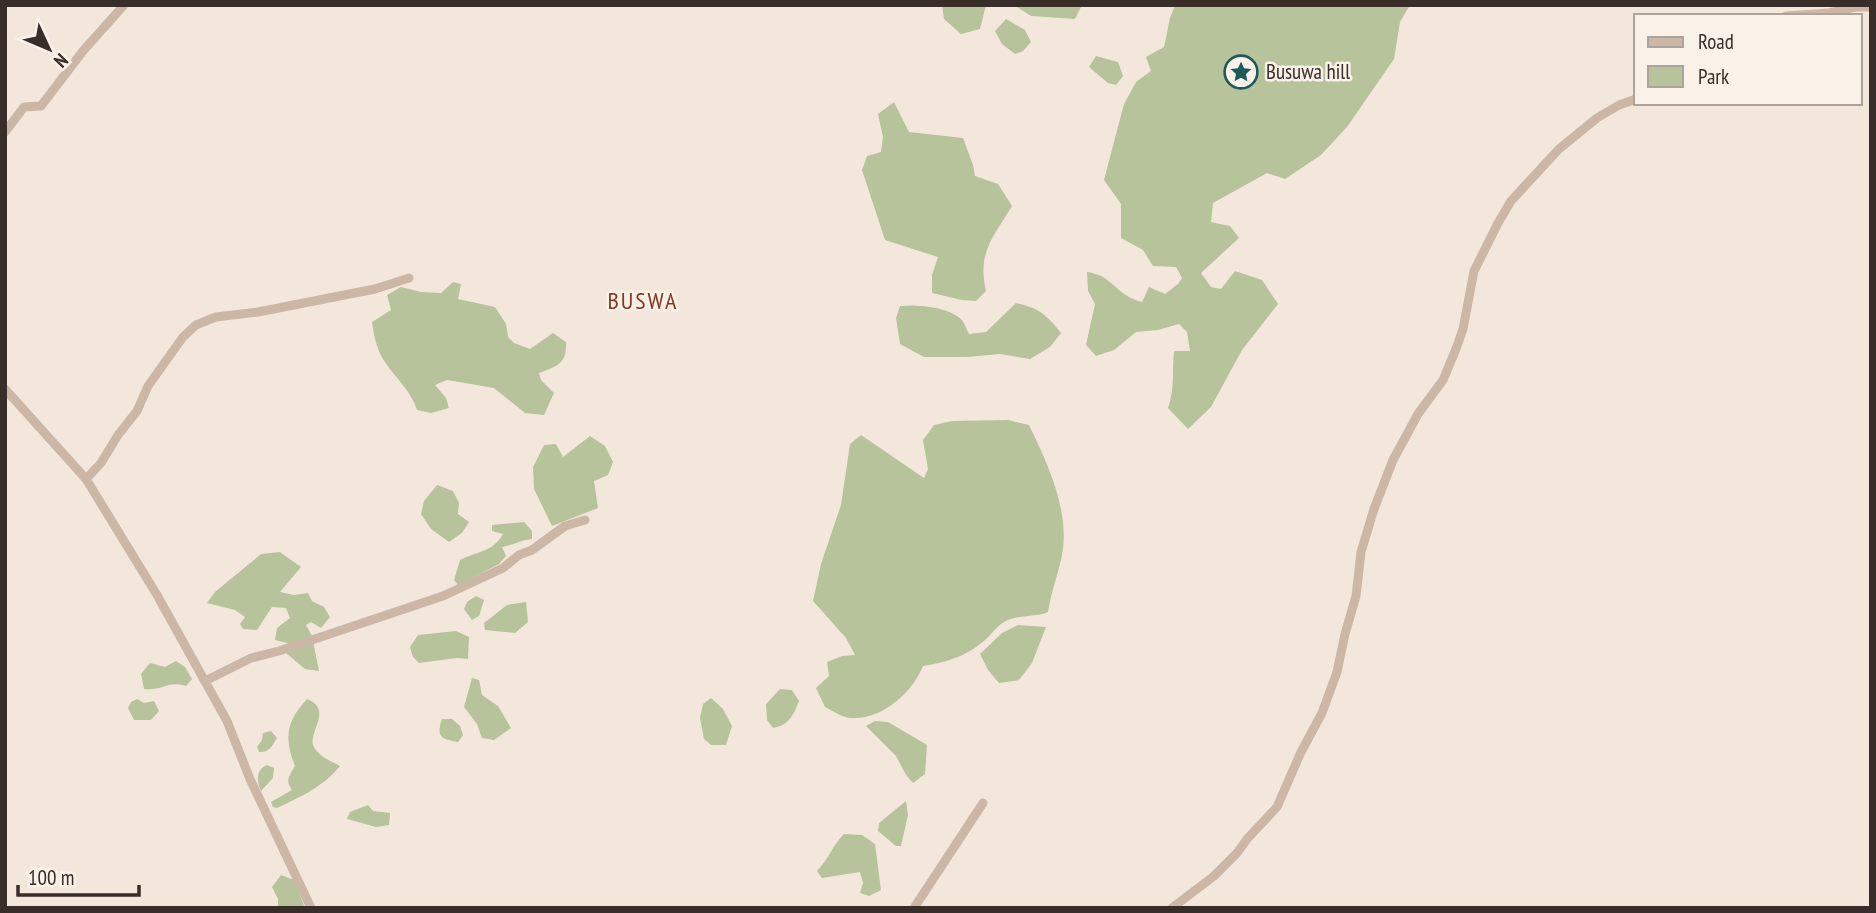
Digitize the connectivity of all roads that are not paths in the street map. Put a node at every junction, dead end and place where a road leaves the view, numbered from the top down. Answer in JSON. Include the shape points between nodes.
{"nodes":[{"id":1,"x":124,"y":5,"type":"edge"},
{"id":2,"x":1871,"y":7,"type":"edge"},
{"id":3,"x":1815,"y":14,"type":"edge"},
{"id":4,"x":1634,"y":100,"type":"edge"},
{"id":5,"x":5,"y":132,"type":"edge"},
{"id":6,"x":409,"y":278,"type":"dead end"},
{"id":7,"x":5,"y":389,"type":"edge"},
{"id":8,"x":86,"y":479,"type":"junction"},
{"id":9,"x":585,"y":520,"type":"dead end"},
{"id":10,"x":205,"y":681,"type":"junction"},
{"id":11,"x":984,"y":803,"type":"dead end"},
{"id":12,"x":311,"y":908,"type":"edge"},
{"id":13,"x":914,"y":908,"type":"edge"},
{"id":14,"x":1172,"y":908,"type":"edge"}],
"edges":[{"from":1,"to":5,"type":"street","via":[[41,106],[24,107]]},
{"from":2,"to":3,"type":"street"},
{"from":4,"to":14,"type":"street","via":[[1597,118],[1559,149],[1511,201],[1498,223],[1474,271],[1457,349],[1393,460],[1374,509],[1337,672],[1322,713],[1277,807],[1214,876]]},
{"from":6,"to":8,"type":"street","via":[[375,289],[216,317],[197,325],[183,337],[148,386],[137,411]]},
{"from":7,"to":8,"type":"street"},
{"from":8,"to":10,"type":"street"},
{"from":9,"to":10,"type":"street","via":[[565,526],[503,568],[443,596],[251,658]]},
{"from":10,"to":12,"type":"street"},
{"from":11,"to":13,"type":"street"}]}
